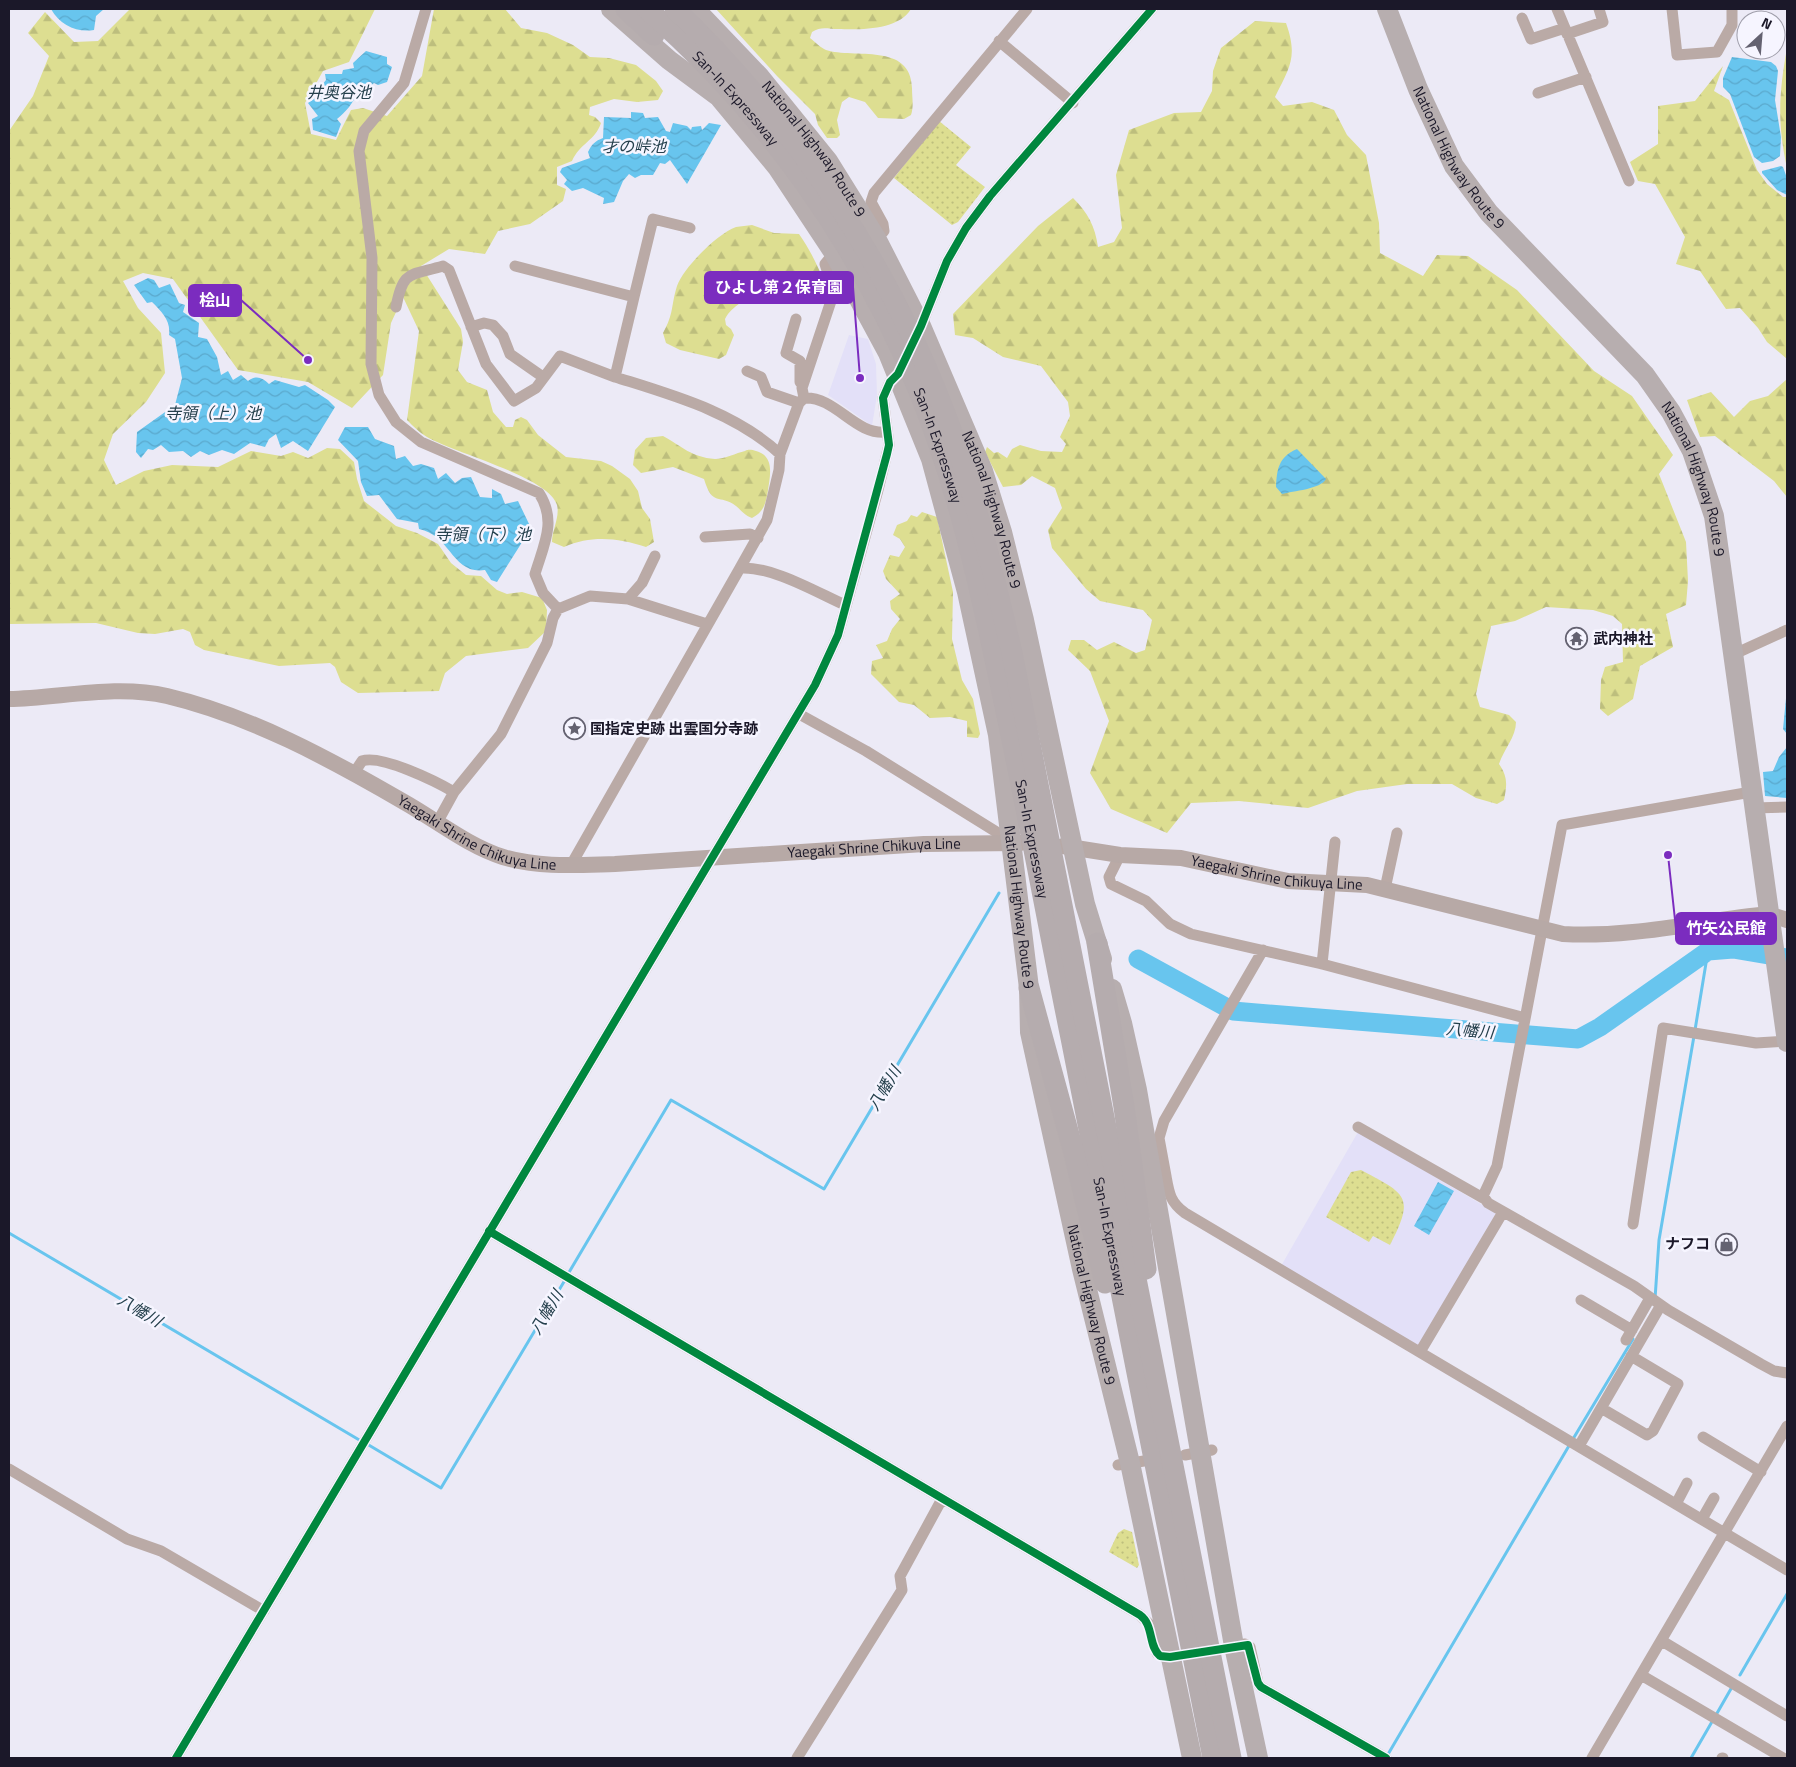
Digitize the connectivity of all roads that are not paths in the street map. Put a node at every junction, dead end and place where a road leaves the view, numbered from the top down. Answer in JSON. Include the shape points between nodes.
{"nodes":[{"id":1,"x":426,"y":9,"type":"edge"},
{"id":2,"x":611,"y":9,"type":"edge"},
{"id":3,"x":626,"y":9,"type":"edge"},
{"id":4,"x":647,"y":9,"type":"edge"},
{"id":5,"x":675,"y":9,"type":"edge"},
{"id":6,"x":1027,"y":9,"type":"edge"},
{"id":7,"x":1152,"y":9,"type":"edge"},
{"id":8,"x":1387,"y":9,"type":"edge"},
{"id":9,"x":1557,"y":9,"type":"edge"},
{"id":10,"x":1599,"y":9,"type":"edge"},
{"id":11,"x":1672,"y":9,"type":"edge"},
{"id":12,"x":1732,"y":9,"type":"edge"},
{"id":13,"x":697,"y":13,"type":"edge"},
{"id":14,"x":1522,"y":18,"type":"dead end"},
{"id":15,"x":1566,"y":31,"type":"junction"},
{"id":16,"x":999,"y":41,"type":"junction"},
{"id":17,"x":1586,"y":77,"type":"junction"},
{"id":18,"x":1538,"y":93,"type":"dead end"},
{"id":19,"x":719,"y":98,"type":"junction"},
{"id":20,"x":1073,"y":103,"type":"junction"},
{"id":21,"x":1629,"y":182,"type":"dead end"},
{"id":22,"x":690,"y":228,"type":"dead end"},
{"id":23,"x":876,"y":238,"type":"junction"},
{"id":24,"x":834,"y":253,"type":"junction"},
{"id":25,"x":515,"y":266,"type":"dead end"},
{"id":26,"x":634,"y":297,"type":"junction"},
{"id":27,"x":396,"y":307,"type":"dead end"},
{"id":28,"x":796,"y":319,"type":"dead end"},
{"id":29,"x":921,"y":326,"type":"junction"},
{"id":30,"x":471,"y":327,"type":"junction"},
{"id":31,"x":747,"y":371,"type":"dead end"},
{"id":32,"x":898,"y":374,"type":"junction"},
{"id":33,"x":615,"y":377,"type":"junction"},
{"id":34,"x":543,"y":378,"type":"junction"},
{"id":35,"x":802,"y":396,"type":"junction"},
{"id":36,"x":887,"y":432,"type":"junction"},
{"id":37,"x":780,"y":454,"type":"junction"},
{"id":38,"x":705,"y":537,"type":"dead end"},
{"id":39,"x":758,"y":538,"type":"junction"},
{"id":40,"x":655,"y":556,"type":"dead end"},
{"id":41,"x":740,"y":568,"type":"junction"},
{"id":42,"x":628,"y":599,"type":"junction"},
{"id":43,"x":845,"y":605,"type":"junction"},
{"id":44,"x":558,"y":609,"type":"junction"},
{"id":45,"x":707,"y":624,"type":"junction"},
{"id":46,"x":1787,"y":630,"type":"edge"},
{"id":47,"x":1732,"y":652,"type":"junction"},
{"id":48,"x":9,"y":699,"type":"edge"},
{"id":49,"x":799,"y":714,"type":"junction"},
{"id":50,"x":1025,"y":762,"type":"junction"},
{"id":51,"x":354,"y":773,"type":"junction"},
{"id":52,"x":454,"y":792,"type":"junction"},
{"id":53,"x":1752,"y":800,"type":"junction"},
{"id":54,"x":1787,"y":807,"type":"edge"},
{"id":55,"x":438,"y":821,"type":"junction"},
{"id":56,"x":1397,"y":833,"type":"dead end"},
{"id":57,"x":1012,"y":842,"type":"junction"},
{"id":58,"x":1335,"y":842,"type":"dead end"},
{"id":59,"x":1073,"y":847,"type":"junction"},
{"id":60,"x":1120,"y":855,"type":"junction"},
{"id":61,"x":715,"y":856,"type":"junction"},
{"id":62,"x":571,"y":865,"type":"junction"},
{"id":63,"x":1333,"y":882,"type":"junction"},
{"id":64,"x":1385,"y":889,"type":"junction"},
{"id":65,"x":1768,"y":914,"type":"junction"},
{"id":66,"x":1787,"y":920,"type":"edge"},
{"id":67,"x":1541,"y":930,"type":"junction"},
{"id":68,"x":1097,"y":942,"type":"junction"},
{"id":69,"x":1263,"y":950,"type":"junction"},
{"id":70,"x":1322,"y":964,"type":"junction"},
{"id":71,"x":1029,"y":988,"type":"junction"},
{"id":72,"x":1525,"y":1018,"type":"junction"},
{"id":73,"x":1077,"y":1030,"type":"junction"},
{"id":74,"x":1787,"y":1042,"type":"edge"},
{"id":75,"x":1358,"y":1127,"type":"dead end"},
{"id":76,"x":1159,"y":1177,"type":"junction"},
{"id":77,"x":1483,"y":1198,"type":"junction"},
{"id":78,"x":1503,"y":1212,"type":"junction"},
{"id":79,"x":1633,"y":1224,"type":"dead end"},
{"id":80,"x":489,"y":1231,"type":"junction"},
{"id":81,"x":1581,"y":1300,"type":"dead end"},
{"id":82,"x":1655,"y":1301,"type":"junction"},
{"id":83,"x":1632,"y":1330,"type":"junction"},
{"id":84,"x":1626,"y":1340,"type":"dead end"},
{"id":85,"x":1420,"y":1352,"type":"junction"},
{"id":86,"x":1631,"y":1356,"type":"junction"},
{"id":87,"x":1787,"y":1373,"type":"edge"},
{"id":88,"x":1601,"y":1408,"type":"junction"},
{"id":89,"x":1787,"y":1426,"type":"edge"},
{"id":90,"x":1703,"y":1437,"type":"dead end"},
{"id":91,"x":1574,"y":1443,"type":"junction"},
{"id":92,"x":9,"y":1468,"type":"edge"},
{"id":93,"x":1761,"y":1472,"type":"junction"},
{"id":94,"x":1687,"y":1483,"type":"dead end"},
{"id":95,"x":1159,"y":1486,"type":"junction"},
{"id":96,"x":1714,"y":1498,"type":"dead end"},
{"id":97,"x":942,"y":1499,"type":"junction"},
{"id":98,"x":1676,"y":1504,"type":"junction"},
{"id":99,"x":1702,"y":1519,"type":"junction"},
{"id":100,"x":1725,"y":1533,"type":"junction"},
{"id":101,"x":1192,"y":1562,"type":"junction"},
{"id":102,"x":1787,"y":1570,"type":"edge"},
{"id":103,"x":264,"y":1611,"type":"junction"},
{"id":104,"x":1662,"y":1642,"type":"junction"},
{"id":105,"x":1231,"y":1646,"type":"junction"},
{"id":106,"x":1173,"y":1657,"type":"junction"},
{"id":107,"x":1642,"y":1675,"type":"junction"},
{"id":108,"x":1787,"y":1716,"type":"edge"},
{"id":109,"x":176,"y":1758,"type":"edge"},
{"id":110,"x":797,"y":1758,"type":"edge"},
{"id":111,"x":1192,"y":1758,"type":"edge"},
{"id":112,"x":1213,"y":1758,"type":"edge"},
{"id":113,"x":1231,"y":1758,"type":"edge"},
{"id":114,"x":1258,"y":1758,"type":"edge"},
{"id":115,"x":1386,"y":1758,"type":"edge"},
{"id":116,"x":1592,"y":1758,"type":"edge"},
{"id":117,"x":1783,"y":1758,"type":"edge"}],
"edges":[{"from":1,"to":44,"type":"street","via":[[404,83],[364,131],[359,151],[372,258],[371,364],[379,395],[396,422],[421,442],[539,492],[548,506],[548,530],[535,574],[543,593]]},
{"from":2,"to":19,"type":"highway","name":"National Highway Route 9"},
{"from":3,"to":19,"type":"highway"},
{"from":4,"to":50,"type":"highway","name":"San-In Expressway","via":[[696,54],[778,146],[844,242],[897,341],[937,438],[966,535]]},
{"from":5,"to":50,"type":"highway","name":"San-In Expressway","via":[[749,85],[789,134],[857,234],[911,332],[953,435],[999,596]]},
{"from":6,"to":16,"type":"street"},
{"from":7,"to":20,"type":"street"},
{"from":8,"to":47,"type":"highway","name":"National Highway Route 9","via":[[1421,98],[1454,166],[1489,213],[1645,375],[1688,443],[1714,516]]},
{"from":9,"to":15,"type":"street"},
{"from":10,"to":15,"type":"street","via":[[1603,22]]},
{"from":11,"to":12,"type":"street","via":[[1677,55],[1717,52],[1732,26]]},
{"from":13,"to":23,"type":"highway","name":"National Highway Route 9","via":[[792,114],[828,161]]},
{"from":14,"to":15,"type":"street","via":[[1532,39]]},
{"from":15,"to":17,"type":"street"},
{"from":16,"to":20,"type":"street"},
{"from":16,"to":23,"type":"street","via":[[874,193],[871,202],[884,224],[884,231]]},
{"from":17,"to":18,"type":"street"},
{"from":17,"to":21,"type":"street"},
{"from":19,"to":24,"type":"highway","name":"National Highway Route 9","via":[[777,167]]},
{"from":20,"to":29,"type":"street","via":[[990,196],[966,228],[947,261]]},
{"from":22,"to":26,"type":"street","via":[[653,219]]},
{"from":23,"to":29,"type":"highway","name":"National Highway Route 9"},
{"from":24,"to":32,"type":"highway","name":"National Highway Route 9"},
{"from":24,"to":35,"type":"street","via":[[825,264],[834,292]]},
{"from":25,"to":26,"type":"street"},
{"from":26,"to":33,"type":"street"},
{"from":27,"to":30,"type":"street","via":[[400,284],[406,278],[443,266],[449,270]]},
{"from":28,"to":35,"type":"street","via":[[786,353],[800,361]]},
{"from":29,"to":59,"type":"highway","name":"National Highway Route 9","via":[[983,471],[1002,532]]},
{"from":30,"to":34,"type":"street","via":[[484,323],[493,325],[510,354]]},
{"from":30,"to":34,"type":"street","via":[[486,364],[514,401],[536,388]]},
{"from":31,"to":35,"type":"street","via":[[761,377],[767,392]]},
{"from":32,"to":36,"type":"street","via":[[890,382],[883,398]]},
{"from":32,"to":57,"type":"highway","name":"National Highway Route 9","via":[[931,459],[967,592],[998,735]]},
{"from":33,"to":34,"type":"street","via":[[560,356]]},
{"from":33,"to":37,"type":"street","via":[[703,407],[739,425]]},
{"from":35,"to":36,"type":"street","via":[[820,399],[873,433]]},
{"from":35,"to":37,"type":"street"},
{"from":36,"to":43,"type":"street","via":[[889,445]]},
{"from":37,"to":39,"type":"street","via":[[767,520]]},
{"from":38,"to":39,"type":"street","via":[[750,534]]},
{"from":39,"to":41,"type":"street"},
{"from":40,"to":42,"type":"street","via":[[642,583]]},
{"from":41,"to":43,"type":"street","via":[[767,571]]},
{"from":41,"to":45,"type":"street"},
{"from":42,"to":44,"type":"street","via":[[590,596]]},
{"from":42,"to":45,"type":"street"},
{"from":43,"to":49,"type":"street","via":[[829,658]]},
{"from":44,"to":52,"type":"street","via":[[552,618],[547,643],[501,734]]},
{"from":45,"to":62,"type":"street"},
{"from":46,"to":47,"type":"street"},
{"from":47,"to":53,"type":"highway","name":"National Highway Route 9"},
{"from":48,"to":51,"type":"main road","name":"Yaegaki Shrine Chikuya Line","via":[[119,692],[166,695],[286,739]]},
{"from":49,"to":57,"type":"street","via":[[866,751]]},
{"from":49,"to":61,"type":"street"},
{"from":50,"to":73,"type":"highway","name":"San-In Expressway"},
{"from":51,"to":52,"type":"street","via":[[362,761],[372,760],[411,771]]},
{"from":51,"to":55,"type":"main road","name":"Yaegaki Shrine Chikuya Line"},
{"from":52,"to":55,"type":"street"},
{"from":53,"to":54,"type":"street"},
{"from":53,"to":65,"type":"highway","name":"National Highway Route 9"},
{"from":53,"to":67,"type":"street","via":[[1562,825]]},
{"from":55,"to":62,"type":"main road","name":"Yaegaki Shrine Chikuya Line","via":[[476,845],[501,856],[531,863]]},
{"from":56,"to":64,"type":"street"},
{"from":57,"to":59,"type":"main road","name":"Yaegaki Shrine Chikuya Line"},
{"from":57,"to":61,"type":"main road","name":"Yaegaki Shrine Chikuya Line"},
{"from":57,"to":71,"type":"highway","name":"National Highway Route 9"},
{"from":58,"to":63,"type":"street"},
{"from":59,"to":60,"type":"main road","name":"Yaegaki Shrine Chikuya Line"},
{"from":59,"to":68,"type":"highway","name":"National Highway Route 9"},
{"from":60,"to":63,"type":"main road","name":"Yaegaki Shrine Chikuya Line","via":[[1181,858],[1288,881]]},
{"from":60,"to":69,"type":"street","via":[[1109,877],[1111,884],[1146,901],[1170,924],[1191,934]]},
{"from":61,"to":62,"type":"main road","name":"Yaegaki Shrine Chikuya Line"},
{"from":61,"to":80,"type":"street"},
{"from":63,"to":64,"type":"main road","name":"Yaegaki Shrine Chikuya Line"},
{"from":63,"to":70,"type":"street"},
{"from":64,"to":67,"type":"main road","name":"Yaegaki Shrine Chikuya Line"},
{"from":65,"to":66,"type":"main road"},
{"from":65,"to":67,"type":"main road","name":"Yaegaki Shrine Chikuya Line","via":[[1595,935]]},
{"from":65,"to":74,"type":"highway","name":"National Highway Route 9"},
{"from":67,"to":72,"type":"street"},
{"from":68,"to":76,"type":"highway","name":"National Highway Route 9","via":[[1128,1047]]},
{"from":68,"to":101,"type":"highway"},
{"from":69,"to":70,"type":"street"},
{"from":69,"to":76,"type":"street","via":[[1164,1121],[1159,1138]]},
{"from":70,"to":72,"type":"street"},
{"from":71,"to":95,"type":"highway","via":[[1074,1152],[1123,1360]]},
{"from":71,"to":106,"type":"highway","name":"National Highway Route 9","via":[[1030,1032]]},
{"from":72,"to":77,"type":"street","via":[[1497,1166]]},
{"from":73,"to":95,"type":"highway","name":"San-In Expressway"},
{"from":73,"to":101,"type":"highway","name":"San-In Expressway"},
{"from":74,"to":79,"type":"street","via":[[1756,1043],[1663,1028]]},
{"from":75,"to":77,"type":"street"},
{"from":76,"to":85,"type":"street","via":[[1176,1206],[1185,1213]]},
{"from":76,"to":105,"type":"highway","name":"National Highway Route 9"},
{"from":77,"to":78,"type":"street"},
{"from":78,"to":82,"type":"street"},
{"from":78,"to":85,"type":"street"},
{"from":80,"to":97,"type":"street"},
{"from":80,"to":103,"type":"street"},
{"from":81,"to":83,"type":"street"},
{"from":82,"to":83,"type":"street"},
{"from":82,"to":86,"type":"street"},
{"from":82,"to":87,"type":"street","via":[[1761,1364]]},
{"from":83,"to":84,"type":"street"},
{"from":85,"to":91,"type":"street"},
{"from":86,"to":88,"type":"street"},
{"from":86,"to":88,"type":"street","via":[[1678,1384],[1653,1431],[1647,1435]]},
{"from":88,"to":91,"type":"street"},
{"from":89,"to":93,"type":"street"},
{"from":90,"to":93,"type":"street"},
{"from":91,"to":98,"type":"street"},
{"from":92,"to":103,"type":"street","via":[[127,1539],[161,1550]]},
{"from":93,"to":100,"type":"street"},
{"from":94,"to":98,"type":"street"},
{"from":95,"to":112,"type":"highway","name":"San-In Expressway"},
{"from":96,"to":99,"type":"street"},
{"from":97,"to":106,"type":"street","via":[[1140,1615],[1149,1624],[1157,1653],[1164,1658]]},
{"from":97,"to":110,"type":"street","via":[[900,1576],[902,1590]]},
{"from":98,"to":99,"type":"street"},
{"from":99,"to":100,"type":"street"},
{"from":100,"to":102,"type":"street"},
{"from":100,"to":104,"type":"street"},
{"from":101,"to":113,"type":"highway","name":"San-In Expressway"},
{"from":103,"to":109,"type":"street"},
{"from":104,"to":107,"type":"street"},
{"from":104,"to":108,"type":"street"},
{"from":105,"to":114,"type":"highway","name":"National Highway Route 9"},
{"from":105,"to":115,"type":"street","via":[[1245,1644],[1250,1647],[1261,1687]]},
{"from":106,"to":111,"type":"highway","name":"National Highway Route 9"},
{"from":107,"to":116,"type":"street"},
{"from":107,"to":117,"type":"street"}]}
